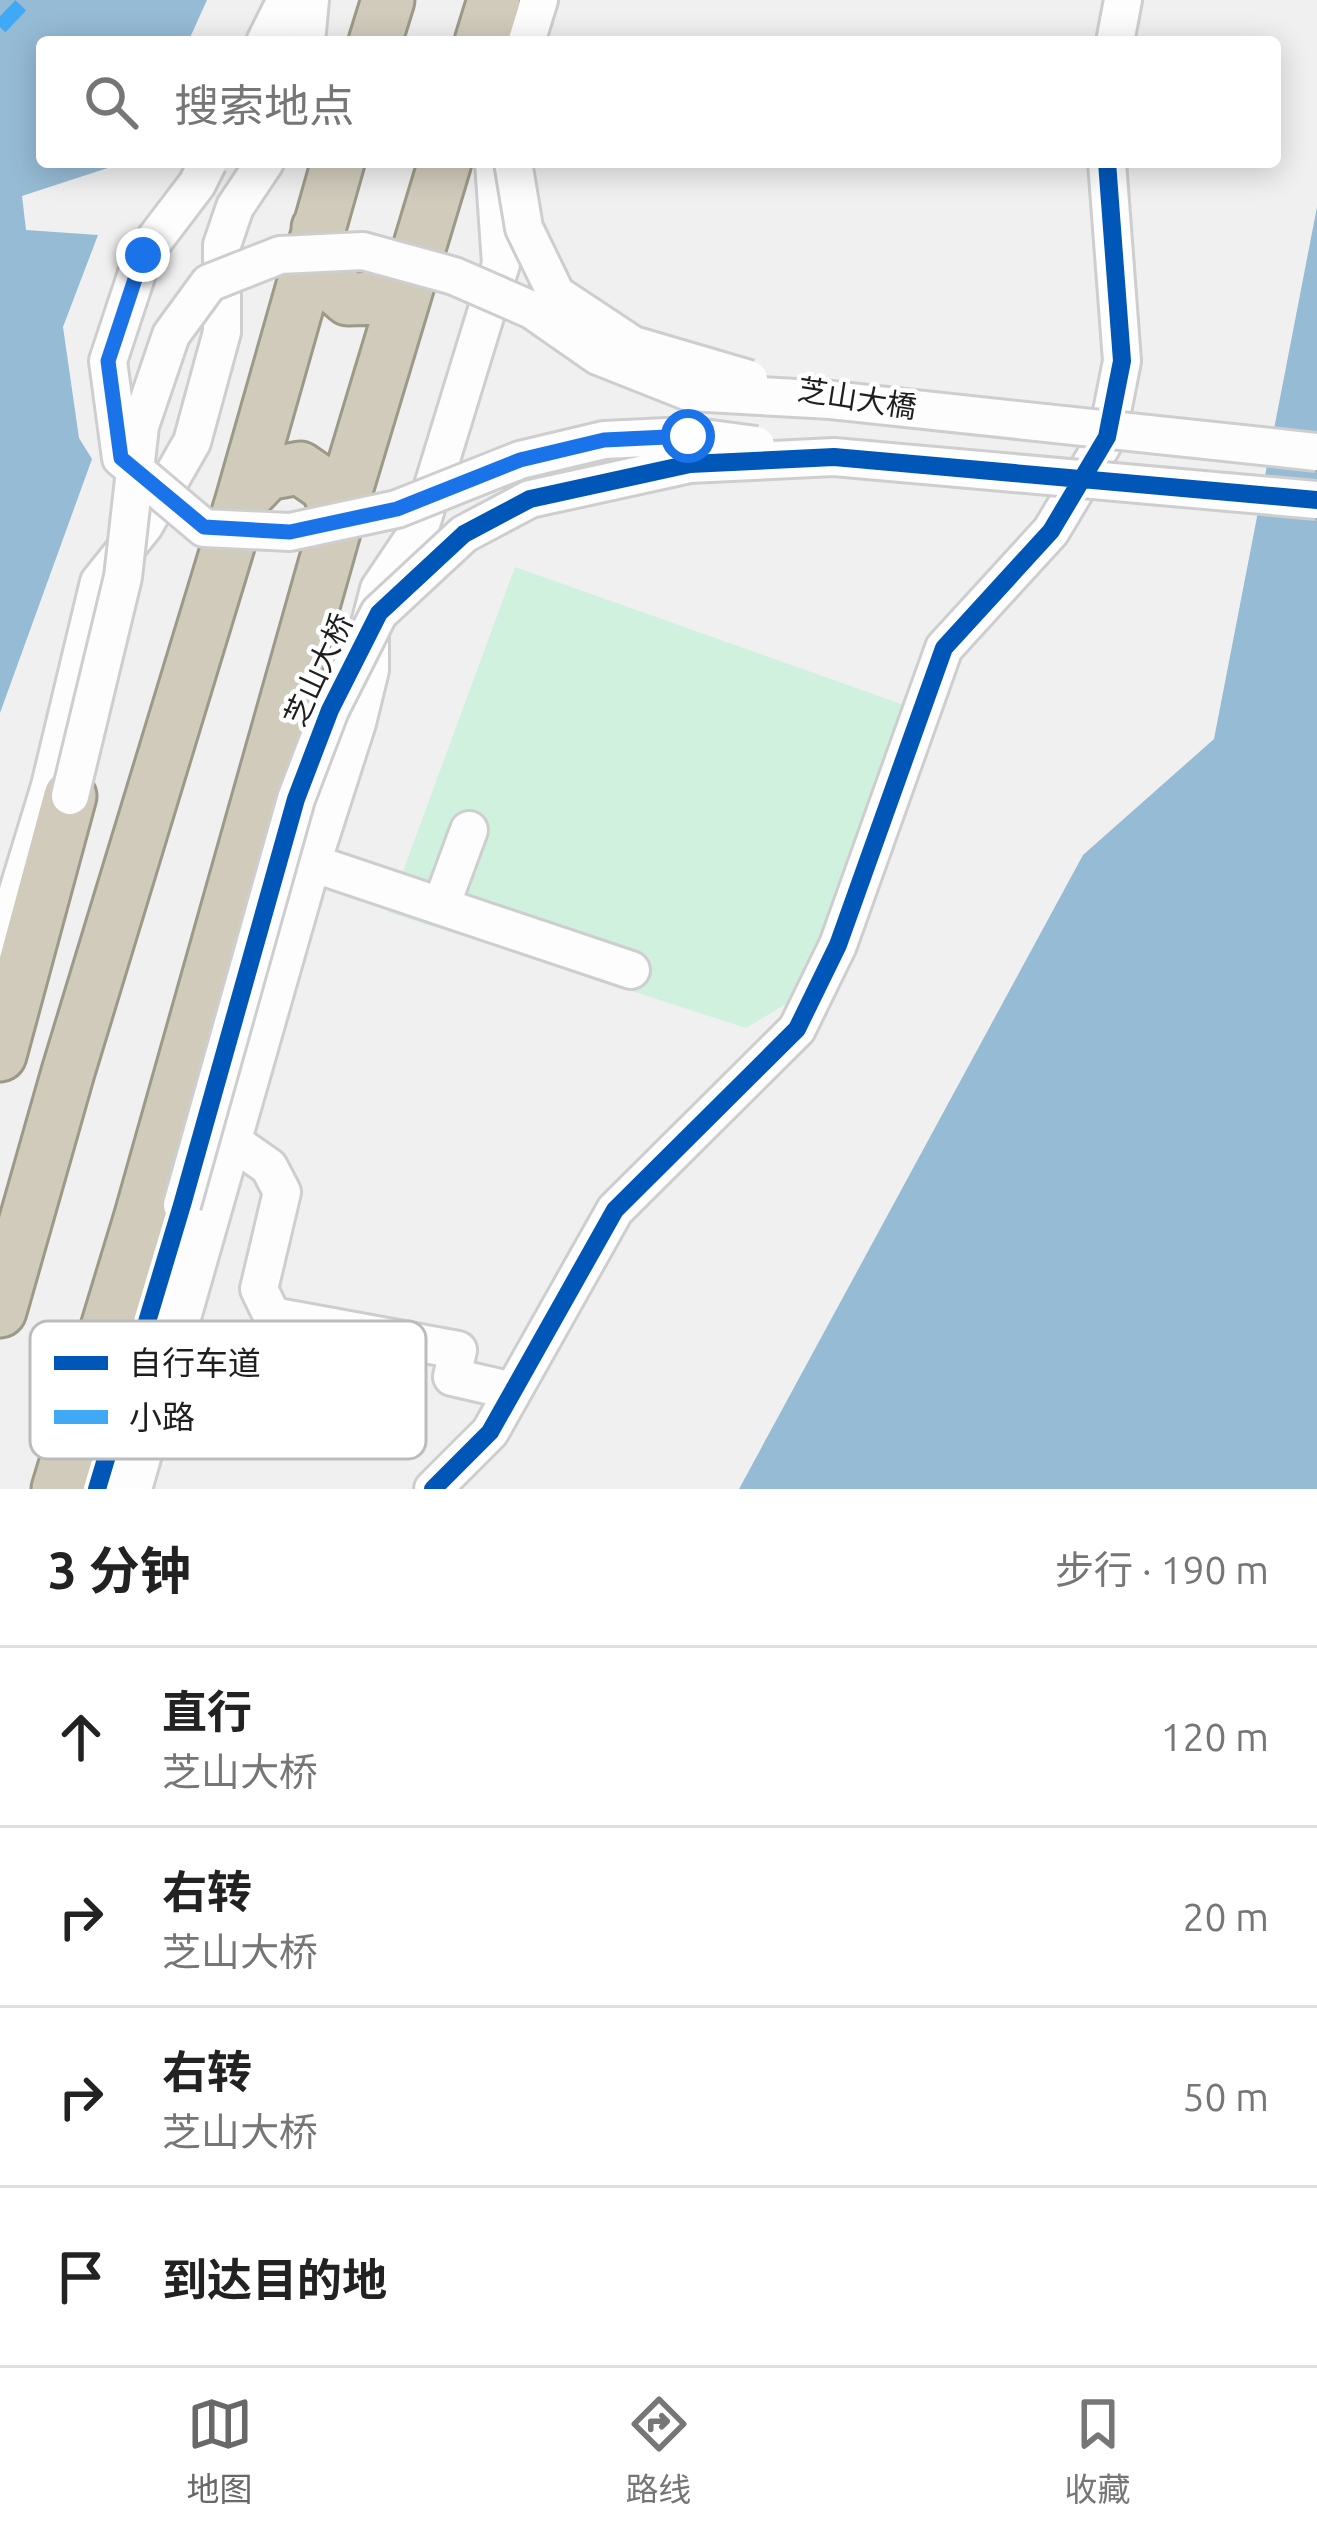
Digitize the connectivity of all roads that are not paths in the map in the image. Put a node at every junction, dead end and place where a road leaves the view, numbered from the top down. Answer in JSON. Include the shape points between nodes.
{"nodes":[{"id":1,"x":286,"y":0,"type":"edge"},
{"id":2,"x":310,"y":0,"type":"edge"},
{"id":3,"x":388,"y":0,"type":"edge"},
{"id":4,"x":496,"y":0,"type":"edge"},
{"id":5,"x":539,"y":0,"type":"edge"},
{"id":6,"x":1123,"y":0,"type":"edge"},
{"id":7,"x":268,"y":36,"type":"edge"},
{"id":8,"x":307,"y":36,"type":"edge"},
{"id":9,"x":377,"y":36,"type":"edge"},
{"id":10,"x":483,"y":36,"type":"edge"},
{"id":11,"x":497,"y":36,"type":"edge"},
{"id":12,"x":528,"y":36,"type":"edge"},
{"id":13,"x":1116,"y":36,"type":"edge"},
{"id":14,"x":205,"y":168,"type":"edge"},
{"id":15,"x":261,"y":168,"type":"edge"},
{"id":16,"x":336,"y":168,"type":"edge"},
{"id":17,"x":444,"y":168,"type":"edge"},
{"id":18,"x":494,"y":168,"type":"edge"},
{"id":19,"x":515,"y":168,"type":"edge"},
{"id":20,"x":1107,"y":168,"type":"edge"},
{"id":21,"x":317,"y":228,"type":"junction"},
{"id":22,"x":418,"y":256,"type":"junction"},
{"id":23,"x":831,"y":400,"type":"junction"},
{"id":24,"x":1317,"y":452,"type":"edge"},
{"id":25,"x":834,"y":457,"type":"junction"},
{"id":26,"x":242,"y":500,"type":"junction"},
{"id":27,"x":1317,"y":500,"type":"edge"},
{"id":28,"x":339,"y":514,"type":"junction"},
{"id":29,"x":70,"y":796,"type":"joint"},
{"id":30,"x":469,"y":830,"type":"dead end"},
{"id":31,"x":312,"y":863,"type":"junction"},
{"id":32,"x":441,"y":906,"type":"junction"},
{"id":33,"x":0,"y":950,"type":"edge"},
{"id":34,"x":632,"y":970,"type":"dead end"},
{"id":35,"x":0,"y":1055,"type":"edge"},
{"id":36,"x":232,"y":1141,"type":"junction"},
{"id":37,"x":0,"y":1311,"type":"edge"},
{"id":38,"x":109,"y":1321,"type":"edge"},
{"id":39,"x":147,"y":1321,"type":"edge"},
{"id":40,"x":181,"y":1321,"type":"edge"},
{"id":41,"x":299,"y":1321,"type":"edge"},
{"id":42,"x":426,"y":1345,"type":"edge"},
{"id":43,"x":513,"y":1391,"type":"junction"},
{"id":44,"x":67,"y":1459,"type":"edge"},
{"id":45,"x":106,"y":1459,"type":"edge"},
{"id":46,"x":142,"y":1459,"type":"edge"},
{"id":47,"x":58,"y":1489,"type":"edge"},
{"id":48,"x":97,"y":1489,"type":"edge"},
{"id":49,"x":133,"y":1489,"type":"edge"},
{"id":50,"x":433,"y":1489,"type":"edge"}],
"edges":[{"from":1,"to":7,"type":"street"},
{"from":2,"to":8,"type":"street"},
{"from":3,"to":9,"type":"highway"},
{"from":4,"to":10,"type":"highway"},
{"from":4,"to":11,"type":"street"},
{"from":5,"to":12,"type":"street"},
{"from":6,"to":13,"type":"street"},
{"from":14,"to":25,"type":"street","name":"芝山大桥","bridge":true,"via":[[143,255],[108,361],[121,458],[204,527],[290,532],[397,509],[520,460],[604,440],[688,436]]},
{"from":15,"to":33,"type":"street","via":[[222,245],[222,332],[192,442],[145,526],[99,582]]},
{"from":16,"to":21,"type":"highway"},
{"from":17,"to":22,"type":"highway"},
{"from":18,"to":31,"type":"street","via":[[501,264],[420,528],[379,590],[366,688]]},
{"from":19,"to":23,"type":"street","name":"芝山大橋","bridge":true,"via":[[524,228],[556,294],[633,345]]},
{"from":20,"to":43,"type":"street","via":[[1122,361],[1107,436],[1051,531],[944,648],[838,945],[796,1029],[615,1210]]},
{"from":21,"to":22,"type":"highway","via":[[325,279],[348,299],[382,298]]},
{"from":21,"to":26,"type":"highway"},
{"from":22,"to":28,"type":"highway"},
{"from":23,"to":24,"type":"street","name":"芝山大橋","bridge":true},
{"from":23,"to":29,"type":"street","bridge":true,"via":[[689,392],[598,356],[532,310],[454,276],[363,251],[280,255],[209,283],[171,335],[140,426],[123,577]]},
{"from":25,"to":27,"type":"street","name":"芝山大桥","bridge":true},
{"from":25,"to":39,"type":"street","name":"芝山大桥","bridge":true,"via":[[691,464],[530,499],[464,533],[379,613],[296,800]]},
{"from":26,"to":28,"type":"highway","via":[[267,473],[300,469],[326,486]]},
{"from":26,"to":37,"type":"highway"},
{"from":28,"to":38,"type":"highway"},
{"from":29,"to":35,"type":"highway"},
{"from":30,"to":32,"type":"street"},
{"from":31,"to":32,"type":"street"},
{"from":31,"to":36,"type":"street"},
{"from":32,"to":34,"type":"street"},
{"from":36,"to":40,"type":"street"},
{"from":36,"to":41,"type":"street","via":[[269,1167],[282,1192],[259,1288],[272,1316]]},
{"from":42,"to":43,"type":"street","via":[[458,1351],[452,1377]]},
{"from":43,"to":50,"type":"street","via":[[490,1432]]},
{"from":44,"to":47,"type":"highway"},
{"from":45,"to":48,"type":"street","name":"芝山大桥","bridge":true},
{"from":46,"to":49,"type":"street"}]}
